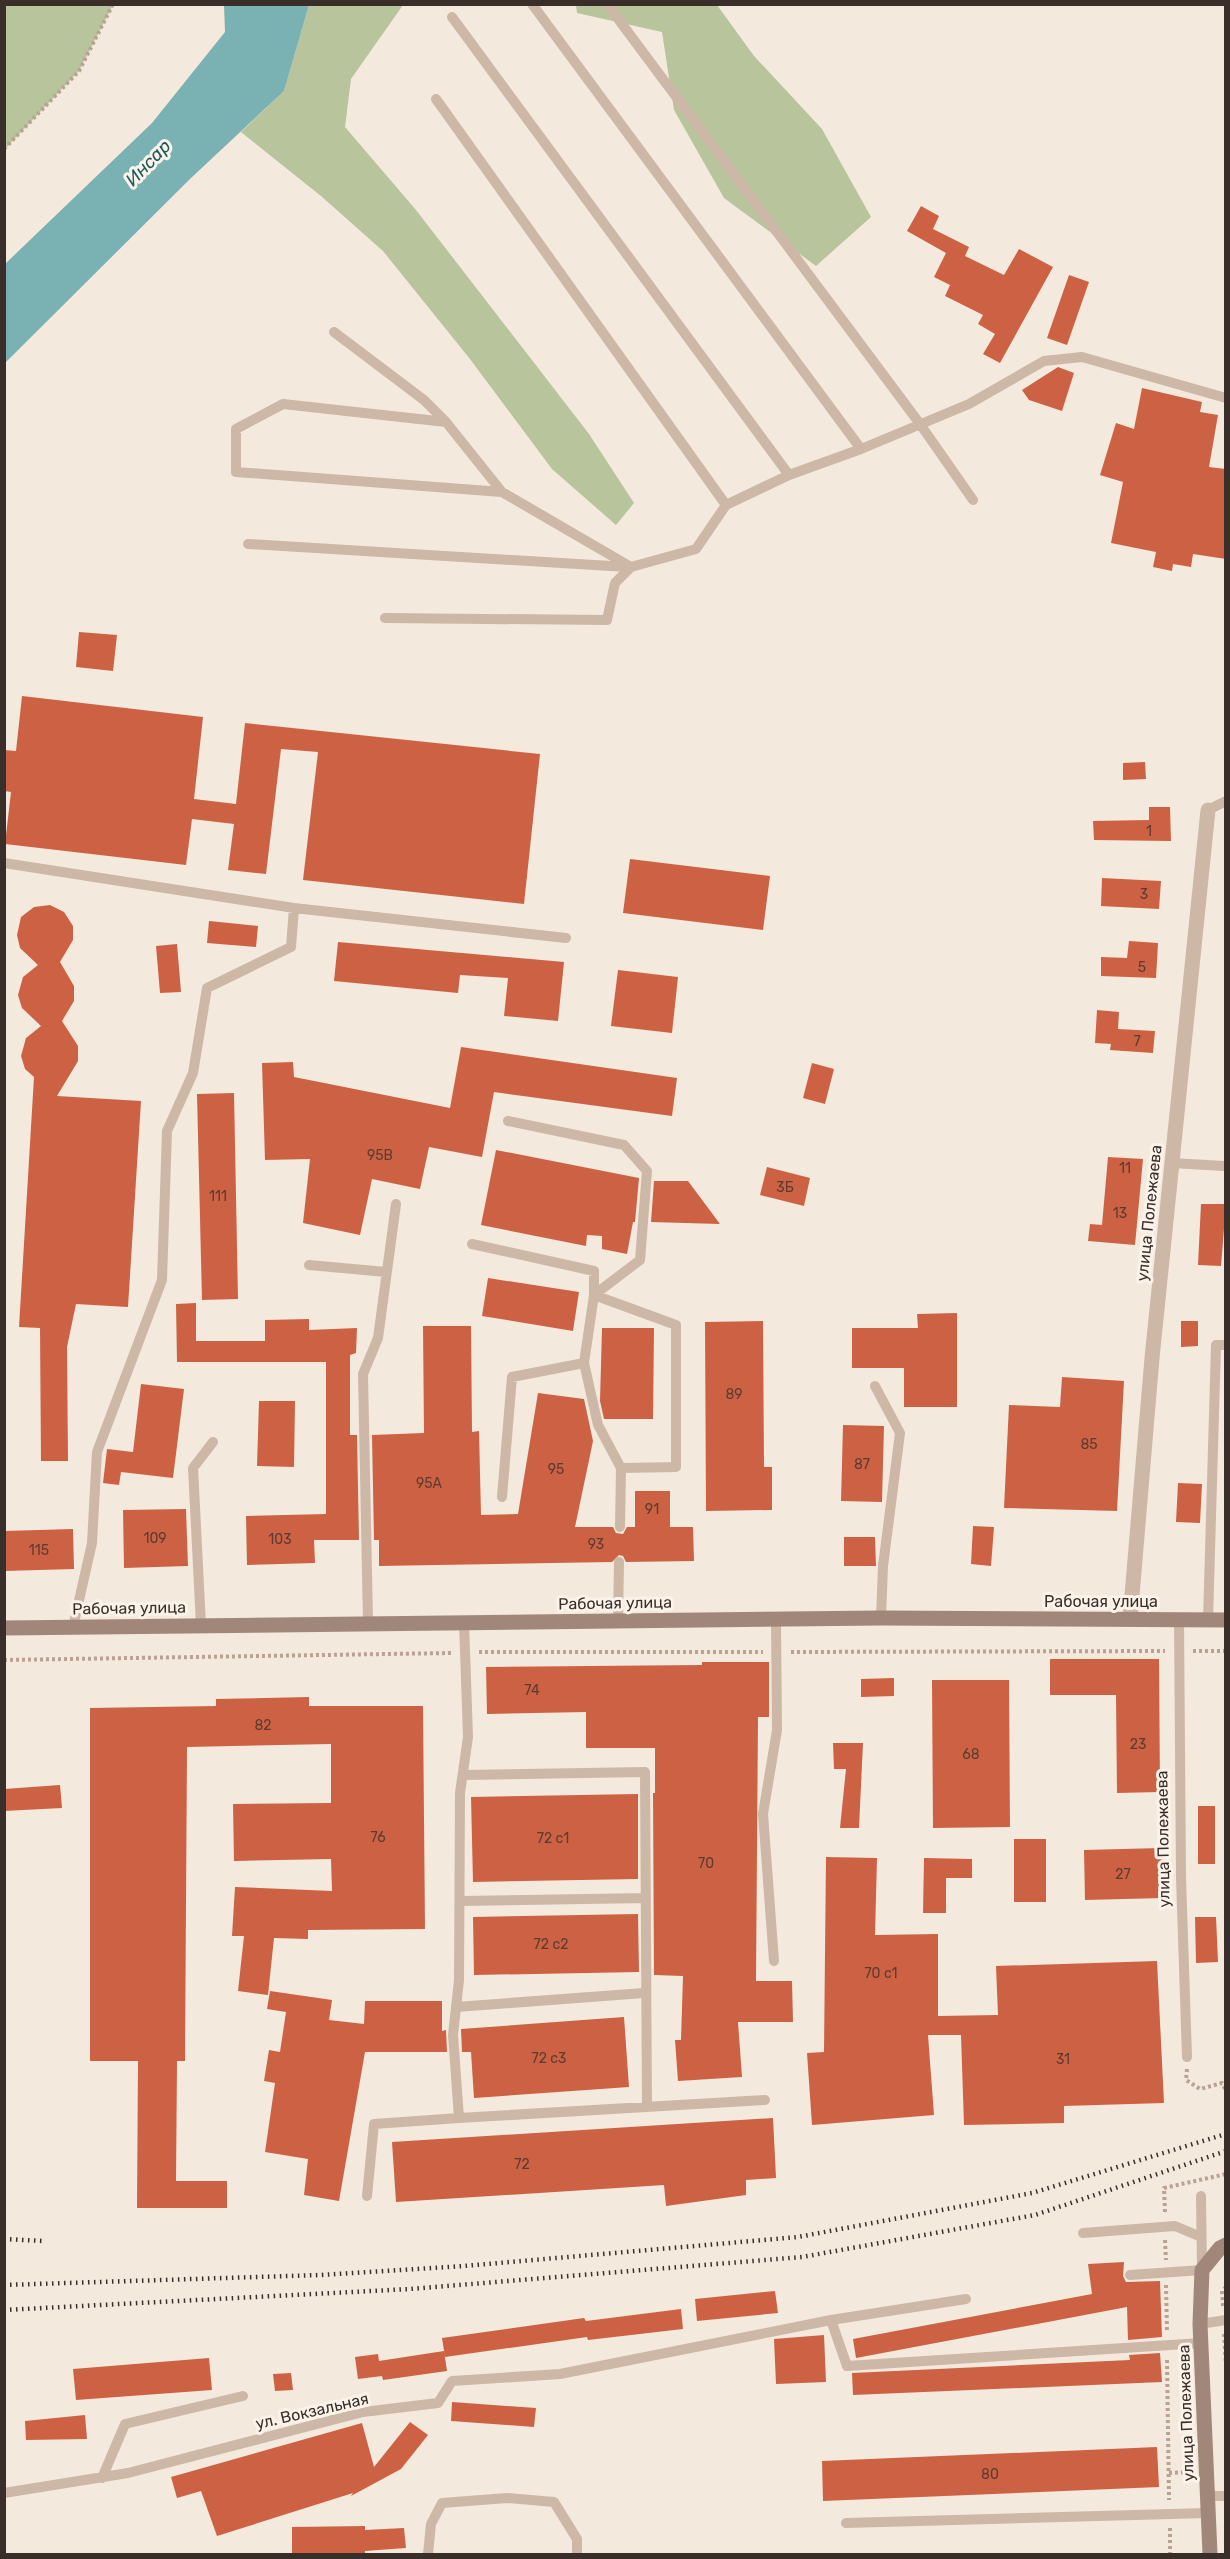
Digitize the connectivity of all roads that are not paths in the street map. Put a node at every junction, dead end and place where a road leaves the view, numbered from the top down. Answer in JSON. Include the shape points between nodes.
{"nodes":[{"id":1,"x":532,"y":4,"type":"edge"},
{"id":2,"x":607,"y":4,"type":"edge"},
{"id":3,"x":452,"y":17,"type":"dead end"},
{"id":4,"x":436,"y":99,"type":"dead end"},
{"id":5,"x":334,"y":332,"type":"dead end"},
{"id":6,"x":1226,"y":398,"type":"edge"},
{"id":7,"x":446,"y":422,"type":"junction"},
{"id":8,"x":920,"y":424,"type":"junction"},
{"id":9,"x":861,"y":449,"type":"junction"},
{"id":10,"x":789,"y":475,"type":"junction"},
{"id":11,"x":502,"y":492,"type":"junction"},
{"id":12,"x":973,"y":500,"type":"dead end"},
{"id":13,"x":726,"y":505,"type":"junction"},
{"id":14,"x":248,"y":544,"type":"dead end"},
{"id":15,"x":631,"y":567,"type":"junction"},
{"id":16,"x":385,"y":618,"type":"dead end"},
{"id":17,"x":1226,"y":801,"type":"edge"},
{"id":18,"x":1208,"y":810,"type":"joint"},
{"id":19,"x":4,"y":863,"type":"edge"},
{"id":20,"x":294,"y":908,"type":"junction"},
{"id":21,"x":566,"y":938,"type":"dead end"},
{"id":22,"x":508,"y":1121,"type":"dead end"},
{"id":23,"x":1172,"y":1163,"type":"junction"},
{"id":24,"x":1224,"y":1166,"type":"dead end"},
{"id":25,"x":396,"y":1204,"type":"dead end"},
{"id":26,"x":472,"y":1244,"type":"dead end"},
{"id":27,"x":309,"y":1265,"type":"dead end"},
{"id":28,"x":386,"y":1272,"type":"junction"},
{"id":29,"x":594,"y":1295,"type":"junction"},
{"id":30,"x":1226,"y":1345,"type":"edge"},
{"id":31,"x":584,"y":1363,"type":"junction"},
{"id":32,"x":875,"y":1386,"type":"dead end"},
{"id":33,"x":213,"y":1442,"type":"dead end"},
{"id":34,"x":621,"y":1468,"type":"junction"},
{"id":35,"x":502,"y":1497,"type":"dead end"},
{"id":36,"x":620,"y":1527,"type":"dead end"},
{"id":37,"x":620,"y":1562,"type":"dead end"},
{"id":38,"x":882,"y":1617,"type":"junction"},
{"id":39,"x":776,"y":1619,"type":"junction"},
{"id":40,"x":1130,"y":1619,"type":"junction"},
{"id":41,"x":1179,"y":1620,"type":"junction"},
{"id":42,"x":1208,"y":1620,"type":"junction"},
{"id":43,"x":1226,"y":1620,"type":"edge"},
{"id":44,"x":618,"y":1621,"type":"junction"},
{"id":45,"x":464,"y":1622,"type":"junction"},
{"id":46,"x":368,"y":1623,"type":"junction"},
{"id":47,"x":201,"y":1625,"type":"junction"},
{"id":48,"x":73,"y":1627,"type":"junction"},
{"id":49,"x":4,"y":1628,"type":"edge"},
{"id":50,"x":463,"y":1774,"type":"junction"},
{"id":51,"x":646,"y":1898,"type":"junction"},
{"id":52,"x":460,"y":1901,"type":"junction"},
{"id":53,"x":774,"y":1961,"type":"dead end"},
{"id":54,"x":644,"y":1994,"type":"junction"},
{"id":55,"x":456,"y":2007,"type":"junction"},
{"id":56,"x":1187,"y":2057,"type":"road end"},
{"id":57,"x":765,"y":2100,"type":"dead end"},
{"id":58,"x":647,"y":2107,"type":"junction"},
{"id":59,"x":459,"y":2118,"type":"junction"},
{"id":60,"x":367,"y":2196,"type":"dead end"},
{"id":61,"x":1201,"y":2196,"type":"dead end"},
{"id":62,"x":1083,"y":2233,"type":"dead end"},
{"id":63,"x":1201,"y":2237,"type":"junction"},
{"id":64,"x":1226,"y":2245,"type":"edge"},
{"id":65,"x":1202,"y":2270,"type":"junction"},
{"id":66,"x":1130,"y":2275,"type":"dead end"},
{"id":67,"x":966,"y":2299,"type":"dead end"},
{"id":68,"x":831,"y":2320,"type":"junction"},
{"id":69,"x":1226,"y":2320,"type":"edge"},
{"id":70,"x":1200,"y":2324,"type":"junction"},
{"id":71,"x":1201,"y":2343,"type":"junction"},
{"id":72,"x":243,"y":2396,"type":"dead end"},
{"id":73,"x":102,"y":2478,"type":"junction"},
{"id":74,"x":4,"y":2493,"type":"edge"},
{"id":75,"x":1208,"y":2496,"type":"junction"},
{"id":76,"x":1226,"y":2496,"type":"edge"},
{"id":77,"x":1208,"y":2513,"type":"junction"},
{"id":78,"x":846,"y":2523,"type":"dead end"},
{"id":79,"x":428,"y":2554,"type":"edge"},
{"id":80,"x":577,"y":2554,"type":"edge"},
{"id":81,"x":1210,"y":2554,"type":"edge"}],
"edges":[{"from":1,"to":9,"type":"lane"},
{"from":2,"to":8,"type":"lane"},
{"from":3,"to":10,"type":"lane"},
{"from":4,"to":13,"type":"lane"},
{"from":5,"to":7,"type":"lane","via":[[424,400]]},
{"from":6,"to":8,"type":"lane","via":[[1082,357],[1044,362],[969,404]]},
{"from":7,"to":11,"type":"lane"},
{"from":7,"to":11,"type":"lane","via":[[282,404],[236,429],[236,472]]},
{"from":8,"to":9,"type":"lane"},
{"from":8,"to":12,"type":"lane"},
{"from":9,"to":10,"type":"lane"},
{"from":10,"to":13,"type":"lane"},
{"from":11,"to":15,"type":"lane"},
{"from":13,"to":15,"type":"lane","via":[[696,549]]},
{"from":14,"to":15,"type":"lane"},
{"from":15,"to":16,"type":"lane","via":[[615,583],[607,620]]},
{"from":17,"to":18,"type":"lane"},
{"from":18,"to":23,"type":"street","name":"улица Полежаева"},
{"from":19,"to":20,"type":"lane"},
{"from":20,"to":21,"type":"lane"},
{"from":20,"to":48,"type":"lane","via":[[291,947],[207,988],[193,1073],[167,1131],[162,1280],[97,1452],[92,1543]]},
{"from":22,"to":29,"type":"lane","via":[[624,1145],[647,1171],[640,1260]]},
{"from":23,"to":24,"type":"lane"},
{"from":23,"to":40,"type":"street","name":"улица Полежаева"},
{"from":25,"to":28,"type":"lane"},
{"from":26,"to":29,"type":"lane","via":[[594,1271]]},
{"from":27,"to":28,"type":"lane"},
{"from":28,"to":46,"type":"lane","via":[[378,1338],[363,1374]]},
{"from":29,"to":31,"type":"lane"},
{"from":29,"to":34,"type":"lane","via":[[676,1325],[676,1467]]},
{"from":30,"to":42,"type":"lane","via":[[1216,1345]]},
{"from":31,"to":34,"type":"lane","via":[[598,1425]]},
{"from":31,"to":35,"type":"lane","via":[[512,1377]]},
{"from":32,"to":38,"type":"lane","via":[[900,1433]]},
{"from":33,"to":47,"type":"lane","via":[[194,1468]]},
{"from":34,"to":36,"type":"lane"},
{"from":37,"to":44,"type":"lane"},
{"from":38,"to":39,"type":"street","name":"Рабочая улица"},
{"from":38,"to":40,"type":"street","name":"Рабочая улица"},
{"from":39,"to":44,"type":"street","name":"Рабочая улица"},
{"from":39,"to":53,"type":"lane","via":[[777,1730],[763,1814]]},
{"from":40,"to":41,"type":"street","name":"Рабочая улица"},
{"from":41,"to":42,"type":"street","name":"Рабочая улица"},
{"from":41,"to":56,"type":"lane","name":"улица Полежаева"},
{"from":42,"to":43,"type":"street","name":"Рабочая улица"},
{"from":44,"to":45,"type":"street","name":"Рабочая улица"},
{"from":45,"to":46,"type":"street","name":"Рабочая улица"},
{"from":45,"to":50,"type":"lane","via":[[468,1737]]},
{"from":46,"to":47,"type":"street","name":"Рабочая улица"},
{"from":47,"to":48,"type":"street","name":"Рабочая улица"},
{"from":48,"to":49,"type":"street","name":"Рабочая улица"},
{"from":50,"to":51,"type":"lane","via":[[645,1772]]},
{"from":50,"to":52,"type":"lane"},
{"from":51,"to":52,"type":"lane"},
{"from":51,"to":54,"type":"lane"},
{"from":52,"to":55,"type":"lane"},
{"from":54,"to":55,"type":"lane"},
{"from":54,"to":58,"type":"lane"},
{"from":55,"to":59,"type":"lane","via":[[453,2035]]},
{"from":57,"to":58,"type":"lane"},
{"from":58,"to":59,"type":"lane"},
{"from":59,"to":60,"type":"lane","via":[[374,2124]]},
{"from":61,"to":63,"type":"lane"},
{"from":62,"to":63,"type":"lane","via":[[1176,2226]]},
{"from":63,"to":65,"type":"lane"},
{"from":64,"to":65,"type":"street"},
{"from":65,"to":66,"type":"lane"},
{"from":65,"to":70,"type":"street","name":"улица Полежаева"},
{"from":67,"to":68,"type":"lane"},
{"from":68,"to":71,"type":"lane","via":[[847,2366]]},
{"from":68,"to":73,"type":"lane","name":"ул. Вокзальная","via":[[560,2374],[452,2381],[438,2403],[363,2412]]},
{"from":69,"to":70,"type":"lane"},
{"from":70,"to":71,"type":"street","name":"улица Полежаева"},
{"from":71,"to":75,"type":"street","name":"улица Полежаева"},
{"from":72,"to":73,"type":"lane","via":[[125,2424]]},
{"from":73,"to":74,"type":"lane","name":"ул. Вокзальная"},
{"from":75,"to":76,"type":"lane"},
{"from":75,"to":77,"type":"street","name":"улица Полежаева"},
{"from":77,"to":78,"type":"lane"},
{"from":77,"to":81,"type":"street","name":"улица Полежаева"},
{"from":79,"to":80,"type":"lane","via":[[431,2523],[442,2503],[507,2498],[554,2502],[577,2539]]}]}
